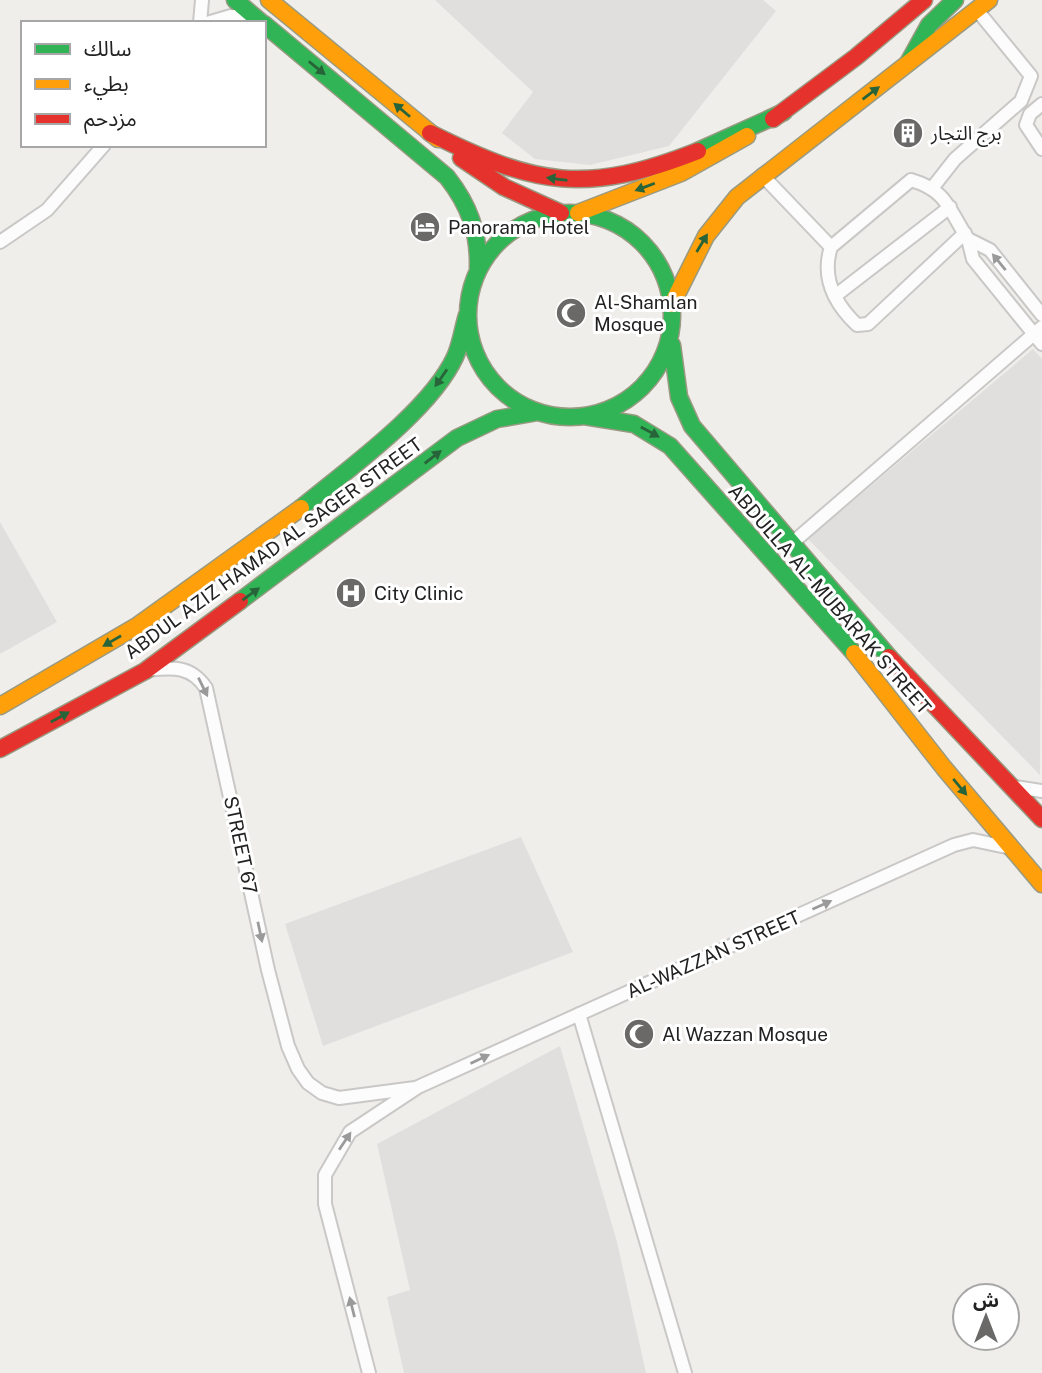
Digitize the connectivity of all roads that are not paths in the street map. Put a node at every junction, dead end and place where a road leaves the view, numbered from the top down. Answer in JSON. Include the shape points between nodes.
{"nodes":[{"id":1,"x":202,"y":0,"type":"edge"},
{"id":2,"x":235,"y":0,"type":"edge"},
{"id":3,"x":270,"y":0,"type":"edge"},
{"id":4,"x":924,"y":0,"type":"edge"},
{"id":5,"x":955,"y":0,"type":"edge"},
{"id":6,"x":983,"y":5,"type":"edge"},
{"id":7,"x":200,"y":21,"type":"edge"},
{"id":8,"x":214,"y":21,"type":"edge"},
{"id":9,"x":260,"y":21,"type":"edge"},
{"id":10,"x":266,"y":26,"type":"edge"},
{"id":11,"x":906,"y":66,"type":"junction"},
{"id":12,"x":1042,"y":104,"type":"edge"},
{"id":13,"x":784,"y":112,"type":"junction"},
{"id":14,"x":430,"y":133,"type":"junction"},
{"id":15,"x":102,"y":147,"type":"edge"},
{"id":16,"x":1042,"y":149,"type":"edge"},
{"id":17,"x":762,"y":175,"type":"junction"},
{"id":18,"x":933,"y":187,"type":"junction"},
{"id":19,"x":950,"y":207,"type":"junction"},
{"id":20,"x":561,"y":213,"type":"junction"},
{"id":21,"x":578,"y":213,"type":"junction"},
{"id":22,"x":967,"y":236,"type":"junction"},
{"id":23,"x":0,"y":242,"type":"edge"},
{"id":24,"x":831,"y":247,"type":"junction"},
{"id":25,"x":478,"y":271,"type":"junction"},
{"id":26,"x":835,"y":296,"type":"junction"},
{"id":27,"x":672,"y":304,"type":"junction"},
{"id":28,"x":467,"y":315,"type":"junction"},
{"id":29,"x":1042,"y":315,"type":"edge"},
{"id":30,"x":672,"y":332,"type":"junction"},
{"id":31,"x":1039,"y":335,"type":"edge"},
{"id":32,"x":537,"y":412,"type":"junction"},
{"id":33,"x":584,"y":416,"type":"junction"},
{"id":34,"x":790,"y":544,"type":"junction"},
{"id":35,"x":145,"y":670,"type":"junction"},
{"id":36,"x":0,"y":706,"type":"edge"},
{"id":37,"x":958,"y":726,"type":"junction"},
{"id":38,"x":0,"y":749,"type":"edge"},
{"id":39,"x":931,"y":750,"type":"junction"},
{"id":40,"x":1014,"y":787,"type":"junction"},
{"id":41,"x":1042,"y":791,"type":"edge"},
{"id":42,"x":1042,"y":819,"type":"edge"},
{"id":43,"x":1011,"y":848,"type":"junction"},
{"id":44,"x":1042,"y":884,"type":"edge"},
{"id":45,"x":579,"y":1014,"type":"junction"},
{"id":46,"x":298,"y":1069,"type":"joint"},
{"id":47,"x":418,"y":1087,"type":"junction"},
{"id":48,"x":369,"y":1373,"type":"edge"},
{"id":49,"x":685,"y":1373,"type":"edge"}],
"edges":[{"from":1,"to":7,"type":"street"},
{"from":2,"to":9,"type":"main road"},
{"from":14,"to":3,"type":"main road","one_way":true},
{"from":4,"to":13,"type":"main road"},
{"from":5,"to":11,"type":"main road","via":[[929,25]]},
{"from":6,"to":11,"type":"main road"},
{"from":6,"to":18,"type":"street","via":[[1031,76],[1021,101],[955,159]]},
{"from":8,"to":9,"type":"street","via":[[231,16]]},
{"from":10,"to":25,"type":"main road","one_way":true,"via":[[455,186],[477,225]]},
{"from":17,"to":11,"type":"main road","one_way":true},
{"from":12,"to":16,"type":"street","via":[[1026,125]]},
{"from":13,"to":14,"type":"main road","one_way":true,"via":[[666,162],[585,181],[513,170]]},
{"from":13,"to":21,"type":"main road","one_way":true,"via":[[681,173]]},
{"from":14,"to":20,"type":"main road","via":[[504,187]]},
{"from":15,"to":23,"type":"street","via":[[47,210]]},
{"from":17,"to":24,"type":"street"},
{"from":27,"to":17,"type":"main road","one_way":true,"via":[[706,236],[737,197]]},
{"from":18,"to":19,"type":"street"},
{"from":18,"to":24,"type":"street","via":[[911,180]]},
{"from":19,"to":22,"type":"street"},
{"from":19,"to":26,"type":"street"},
{"from":20,"to":21,"type":"main road"},
{"from":20,"to":25,"type":"main road","via":[[517,228],[496,244]]},
{"from":21,"to":27,"type":"main road","via":[[619,225],[643,243],[665,276]]},
{"from":22,"to":26,"type":"street","via":[[865,326],[847,316]]},
{"from":29,"to":22,"type":"street","one_way":true,"via":[[990,250]]},
{"from":22,"to":31,"type":"street","via":[[973,259]]},
{"from":24,"to":26,"type":"street","via":[[826,263]]},
{"from":25,"to":28,"type":"main road"},
{"from":27,"to":30,"type":"main road"},
{"from":28,"to":32,"type":"main road","via":[[471,343],[487,375],[509,398]]},
{"from":28,"to":36,"type":"main road","name":"ABDUL AZIZ HAMAD AL SAGER STREET","one_way":true,"via":[[455,356],[442,379],[359,460],[281,524],[137,626]]},
{"from":30,"to":33,"type":"main road","via":[[661,362],[637,393],[612,408]]},
{"from":30,"to":34,"type":"main road","name":"ABDULLA AL- MUBARAK STREET","via":[[675,384],[684,415]]},
{"from":31,"to":34,"type":"street"},
{"from":32,"to":33,"type":"main road"},
{"from":35,"to":32,"type":"main road","name":"ABDUL AZIZ HAMAD AL SAGER STREET","one_way":true,"via":[[457,438],[497,419]]},
{"from":33,"to":39,"type":"main road","name":"ABDULLA AL- MUBARAK STREET","one_way":true,"via":[[634,424],[670,446],[874,676]]},
{"from":34,"to":37,"type":"main road","name":"ABDULLA AL- MUBARAK STREET","via":[[893,662]]},
{"from":38,"to":35,"type":"main road","name":"ABDUL AZIZ HAMAD AL SAGER STREET","one_way":true},
{"from":35,"to":46,"type":"street","name":"STREET 67","one_way":true,"via":[[182,668],[197,675],[206,688],[268,970]]},
{"from":37,"to":39,"type":"main road","via":[[937,730]]},
{"from":37,"to":40,"type":"main road","name":"ABDULLA AL- MUBARAK STREET"},
{"from":39,"to":43,"type":"main road","name":"ABDULLA AL- MUBARAK STREET","one_way":true},
{"from":40,"to":41,"type":"street"},
{"from":40,"to":42,"type":"main road","name":"ABDULLA AL- MUBARAK STREET"},
{"from":43,"to":44,"type":"main road","name":"ABDULLA AL- MUBARAK STREET"},
{"from":45,"to":43,"type":"street","name":"AL-WAZZAN STREET","one_way":true,"via":[[954,845],[973,840]]},
{"from":47,"to":45,"type":"street","name":"AL-WAZZAN STREET","one_way":true},
{"from":45,"to":49,"type":"street"},
{"from":46,"to":47,"type":"street","name":"AL-WAZZAN STREET","via":[[322,1093],[339,1098]]},
{"from":48,"to":47,"type":"street","name":"AL-WAZZAN STREET","one_way":true,"via":[[325,1204],[325,1175],[350,1132]]}]}
